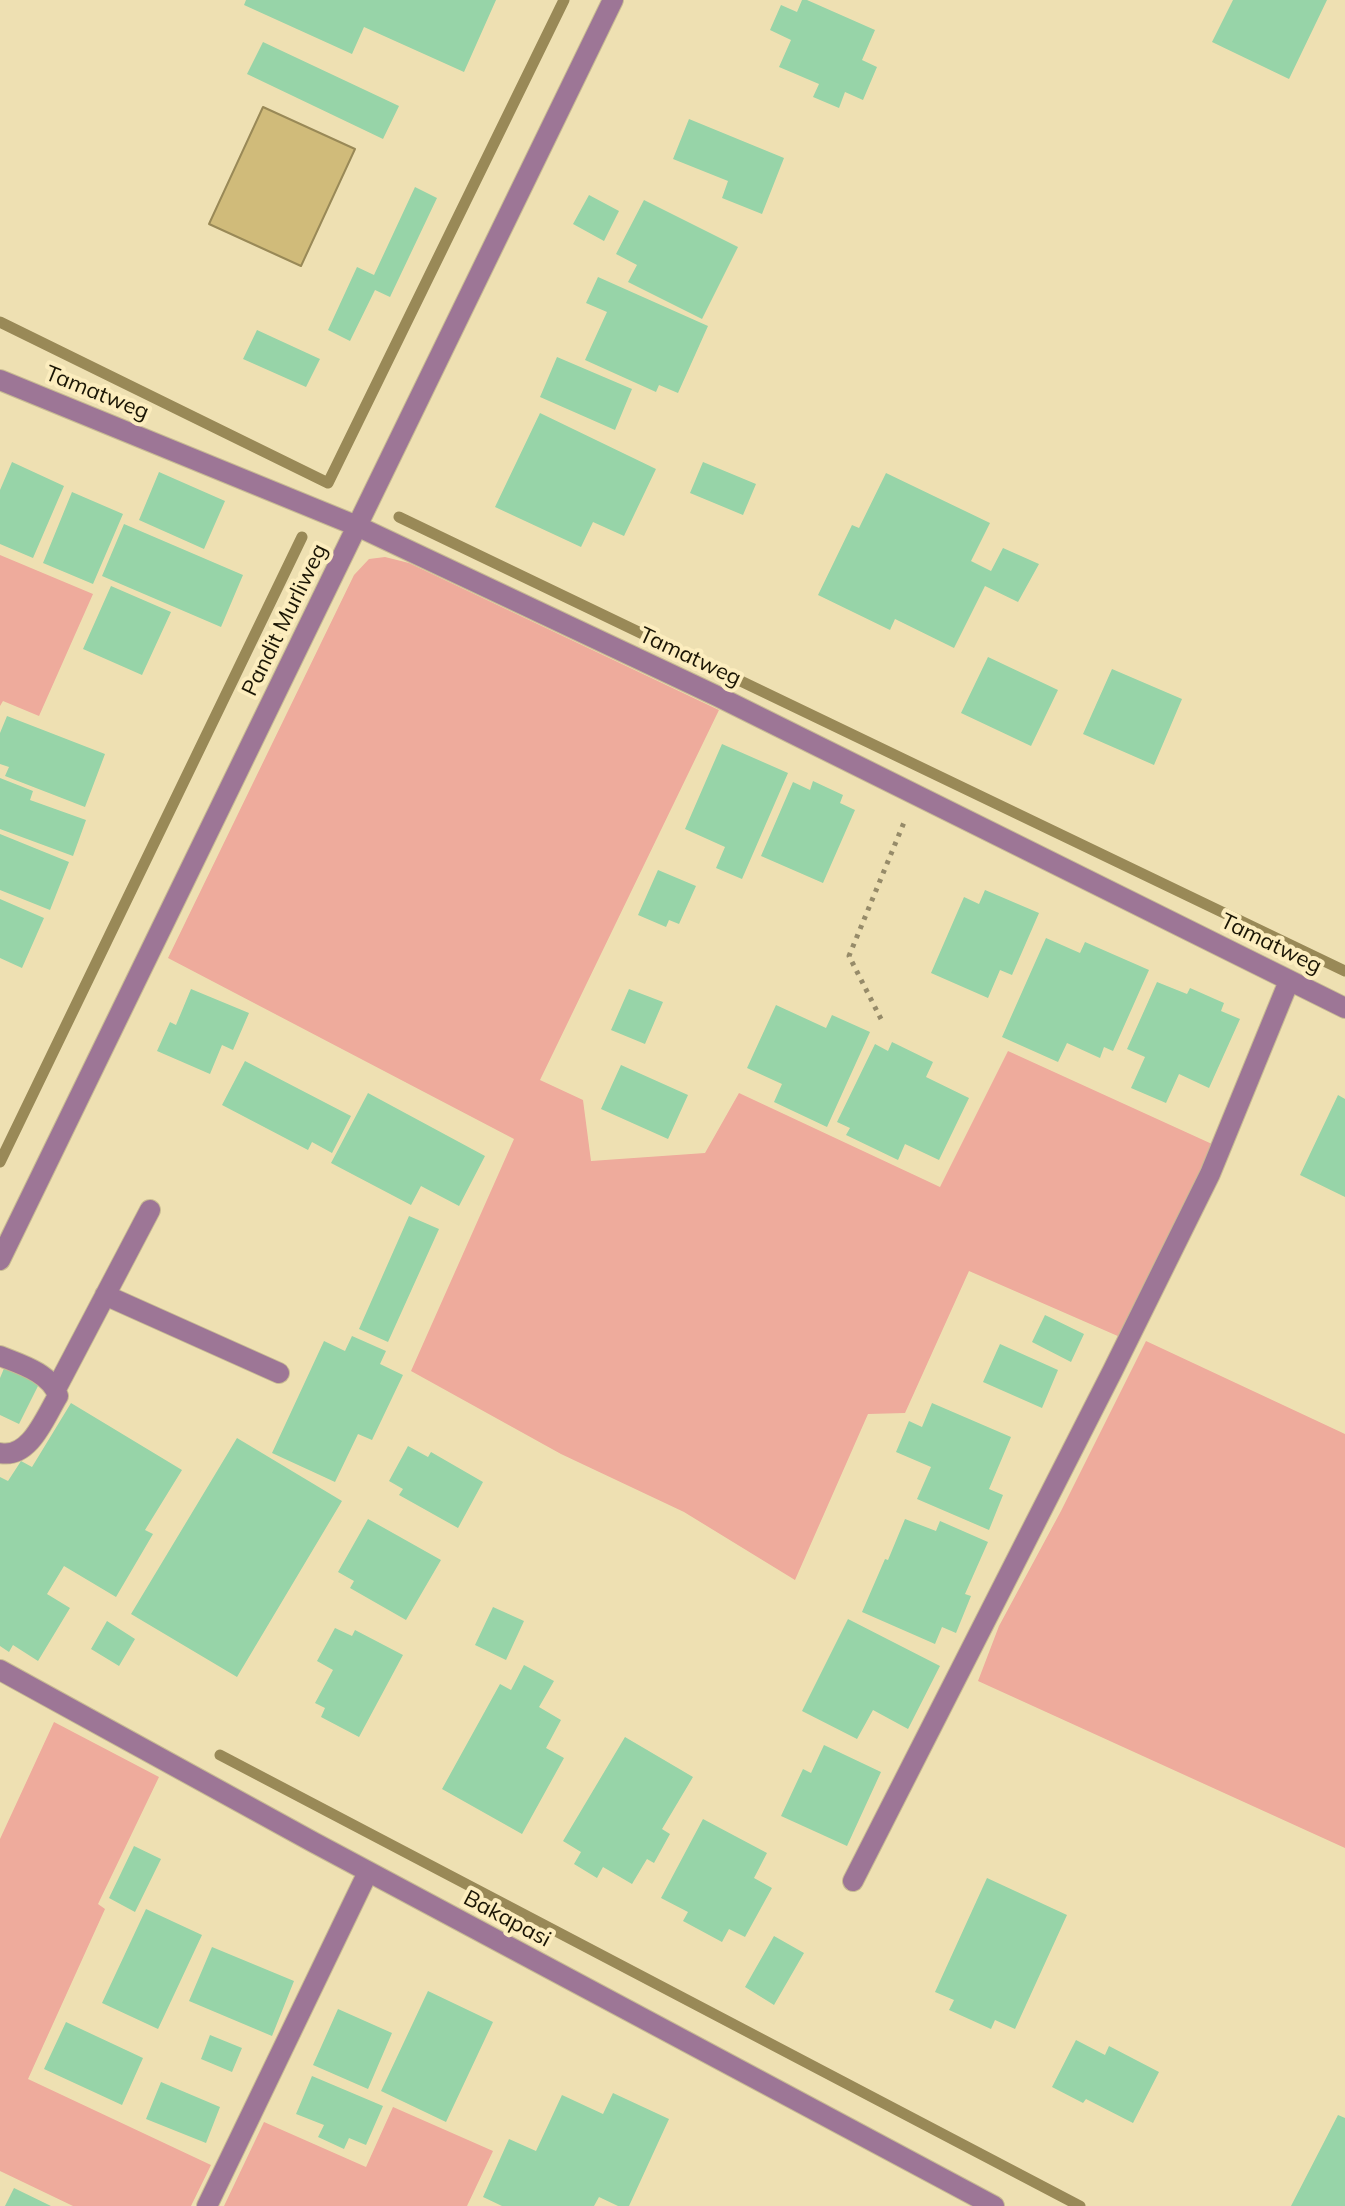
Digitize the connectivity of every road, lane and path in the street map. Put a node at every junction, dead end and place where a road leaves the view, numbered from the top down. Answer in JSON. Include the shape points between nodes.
{"nodes":[{"id":1,"x":613,"y":0,"type":"edge"},
{"id":2,"x":0,"y":380,"type":"edge"},
{"id":3,"x":357,"y":526,"type":"junction"},
{"id":4,"x":916,"y":793,"type":"junction"},
{"id":5,"x":1289,"y":981,"type":"junction"},
{"id":6,"x":1345,"y":1008,"type":"edge"},
{"id":7,"x":881,"y":1019,"type":"dead end"},
{"id":8,"x":150,"y":1210,"type":"dead end"},
{"id":9,"x":0,"y":1260,"type":"edge"},
{"id":10,"x":105,"y":1295,"type":"junction"},
{"id":11,"x":0,"y":1356,"type":"edge"},
{"id":12,"x":279,"y":1373,"type":"dead end"},
{"id":13,"x":56,"y":1389,"type":"junction"},
{"id":14,"x":0,"y":1453,"type":"edge"},
{"id":15,"x":0,"y":1670,"type":"edge"},
{"id":16,"x":368,"y":1872,"type":"junction"},
{"id":17,"x":853,"y":1881,"type":"dead end"},
{"id":18,"x":207,"y":2206,"type":"edge"},
{"id":19,"x":994,"y":2206,"type":"edge"}],
"edges":[{"from":1,"to":3,"type":"street","name":"Pandit Murliweg"},
{"from":2,"to":3,"type":"street","name":"Tamatweg"},
{"from":3,"to":4,"type":"street","name":"Tamatweg"},
{"from":3,"to":9,"type":"street","name":"Pandit Murliweg"},
{"from":4,"to":5,"type":"street","name":"Tamatweg"},
{"from":4,"to":7,"type":"path","via":[[849,956]]},
{"from":5,"to":6,"type":"street","name":"Tamatweg"},
{"from":5,"to":17,"type":"street","via":[[1210,1174]]},
{"from":8,"to":10,"type":"street"},
{"from":10,"to":12,"type":"street"},
{"from":10,"to":13,"type":"street"},
{"from":11,"to":13,"type":"street","via":[[47,1379]]},
{"from":13,"to":14,"type":"street","via":[[58,1396],[28,1444],[14,1453]]},
{"from":15,"to":16,"type":"street","name":"Bakapasi"},
{"from":16,"to":18,"type":"street"},
{"from":16,"to":19,"type":"street","name":"Bakapasi"}]}
